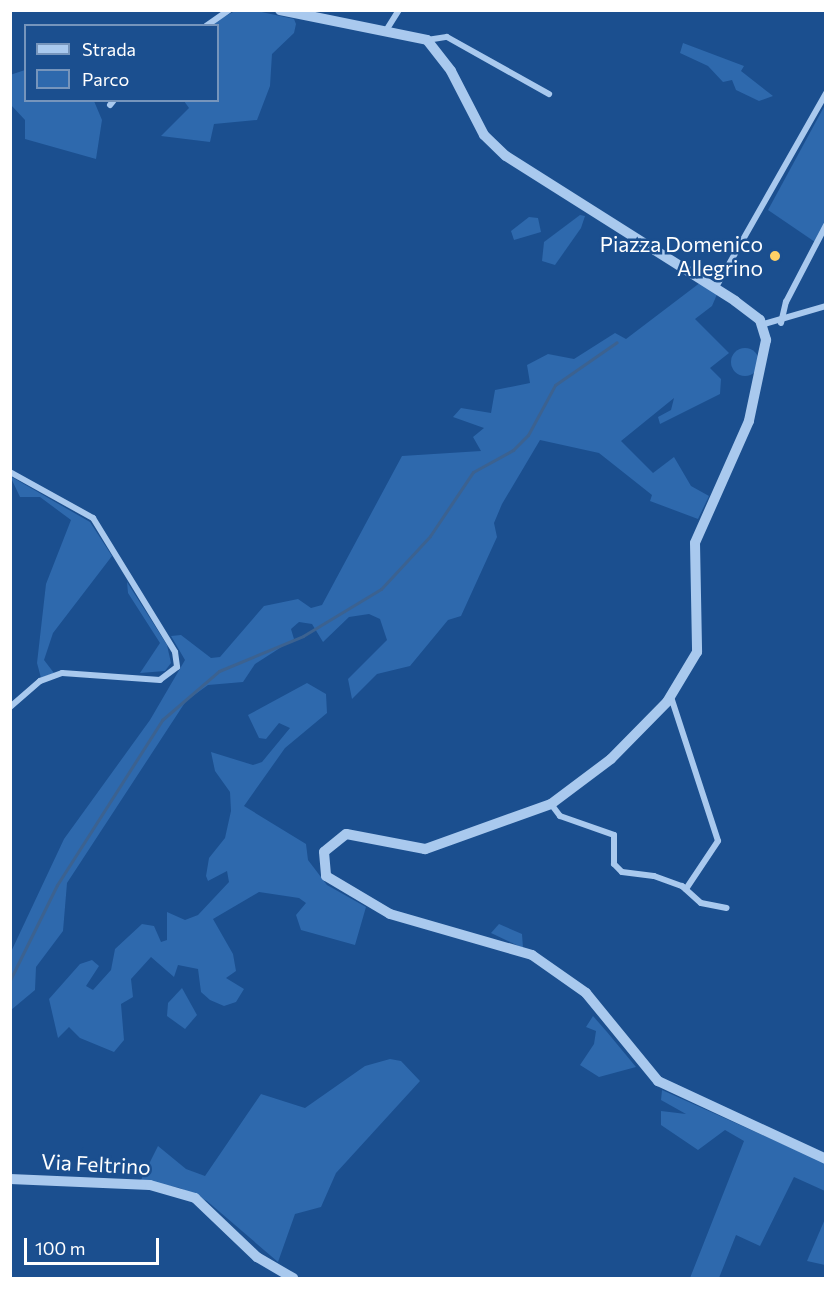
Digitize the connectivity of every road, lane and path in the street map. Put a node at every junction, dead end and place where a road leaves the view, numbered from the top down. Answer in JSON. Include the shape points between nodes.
{"nodes":[{"id":1,"x":229,"y":10,"type":"edge"},
{"id":2,"x":280,"y":10,"type":"edge"},
{"id":3,"x":399,"y":10,"type":"edge"},
{"id":4,"x":209,"y":24,"type":"edge"},
{"id":5,"x":387,"y":29,"type":"junction"},
{"id":6,"x":427,"y":40,"type":"junction"},
{"id":7,"x":825,"y":93,"type":"edge"},
{"id":8,"x":549,"y":94,"type":"dead end"},
{"id":9,"x":825,"y":225,"type":"edge"},
{"id":10,"x":716,"y":287,"type":"junction"},
{"id":11,"x":825,"y":306,"type":"edge"},
{"id":12,"x":781,"y":323,"type":"junction"},
{"id":13,"x":764,"y":324,"type":"junction"},
{"id":14,"x":10,"y":472,"type":"edge"},
{"id":15,"x":671,"y":697,"type":"junction"},
{"id":16,"x":10,"y":707,"type":"edge"},
{"id":17,"x":551,"y":804,"type":"junction"},
{"id":18,"x":686,"y":889,"type":"junction"},
{"id":19,"x":727,"y":908,"type":"dead end"},
{"id":20,"x":825,"y":1159,"type":"edge"},
{"id":21,"x":10,"y":1179,"type":"edge"},
{"id":22,"x":293,"y":1278,"type":"edge"}],
"edges":[{"from":1,"to":4,"type":"street"},
{"from":2,"to":5,"type":"street"},
{"from":3,"to":5,"type":"street"},
{"from":5,"to":6,"type":"street"},
{"from":6,"to":8,"type":"street","via":[[447,37]]},
{"from":6,"to":10,"type":"street","via":[[451,71],[484,135],[506,156]]},
{"from":7,"to":10,"type":"street"},
{"from":9,"to":12,"type":"street","via":[[786,302]]},
{"from":10,"to":13,"type":"street"},
{"from":11,"to":12,"type":"street"},
{"from":12,"to":13,"type":"street"},
{"from":13,"to":15,"type":"street","via":[[767,354],[749,421],[695,543],[697,652]]},
{"from":14,"to":16,"type":"street","via":[[93,518],[175,652],[177,667],[160,680],[62,674],[40,681]]},
{"from":15,"to":17,"type":"street","via":[[611,759]]},
{"from":15,"to":18,"type":"street","via":[[718,841]]},
{"from":17,"to":18,"type":"street","via":[[560,816],[614,836],[614,864],[622,872],[654,876]]},
{"from":17,"to":20,"type":"street","via":[[426,849],[346,834],[324,852],[322,869],[331,883],[374,907],[532,955],[586,993],[658,1081]]},
{"from":18,"to":19,"type":"street","via":[[701,903]]},
{"from":21,"to":22,"type":"street","name":"Via Feltrino","via":[[150,1185],[195,1198],[257,1257]]}]}
